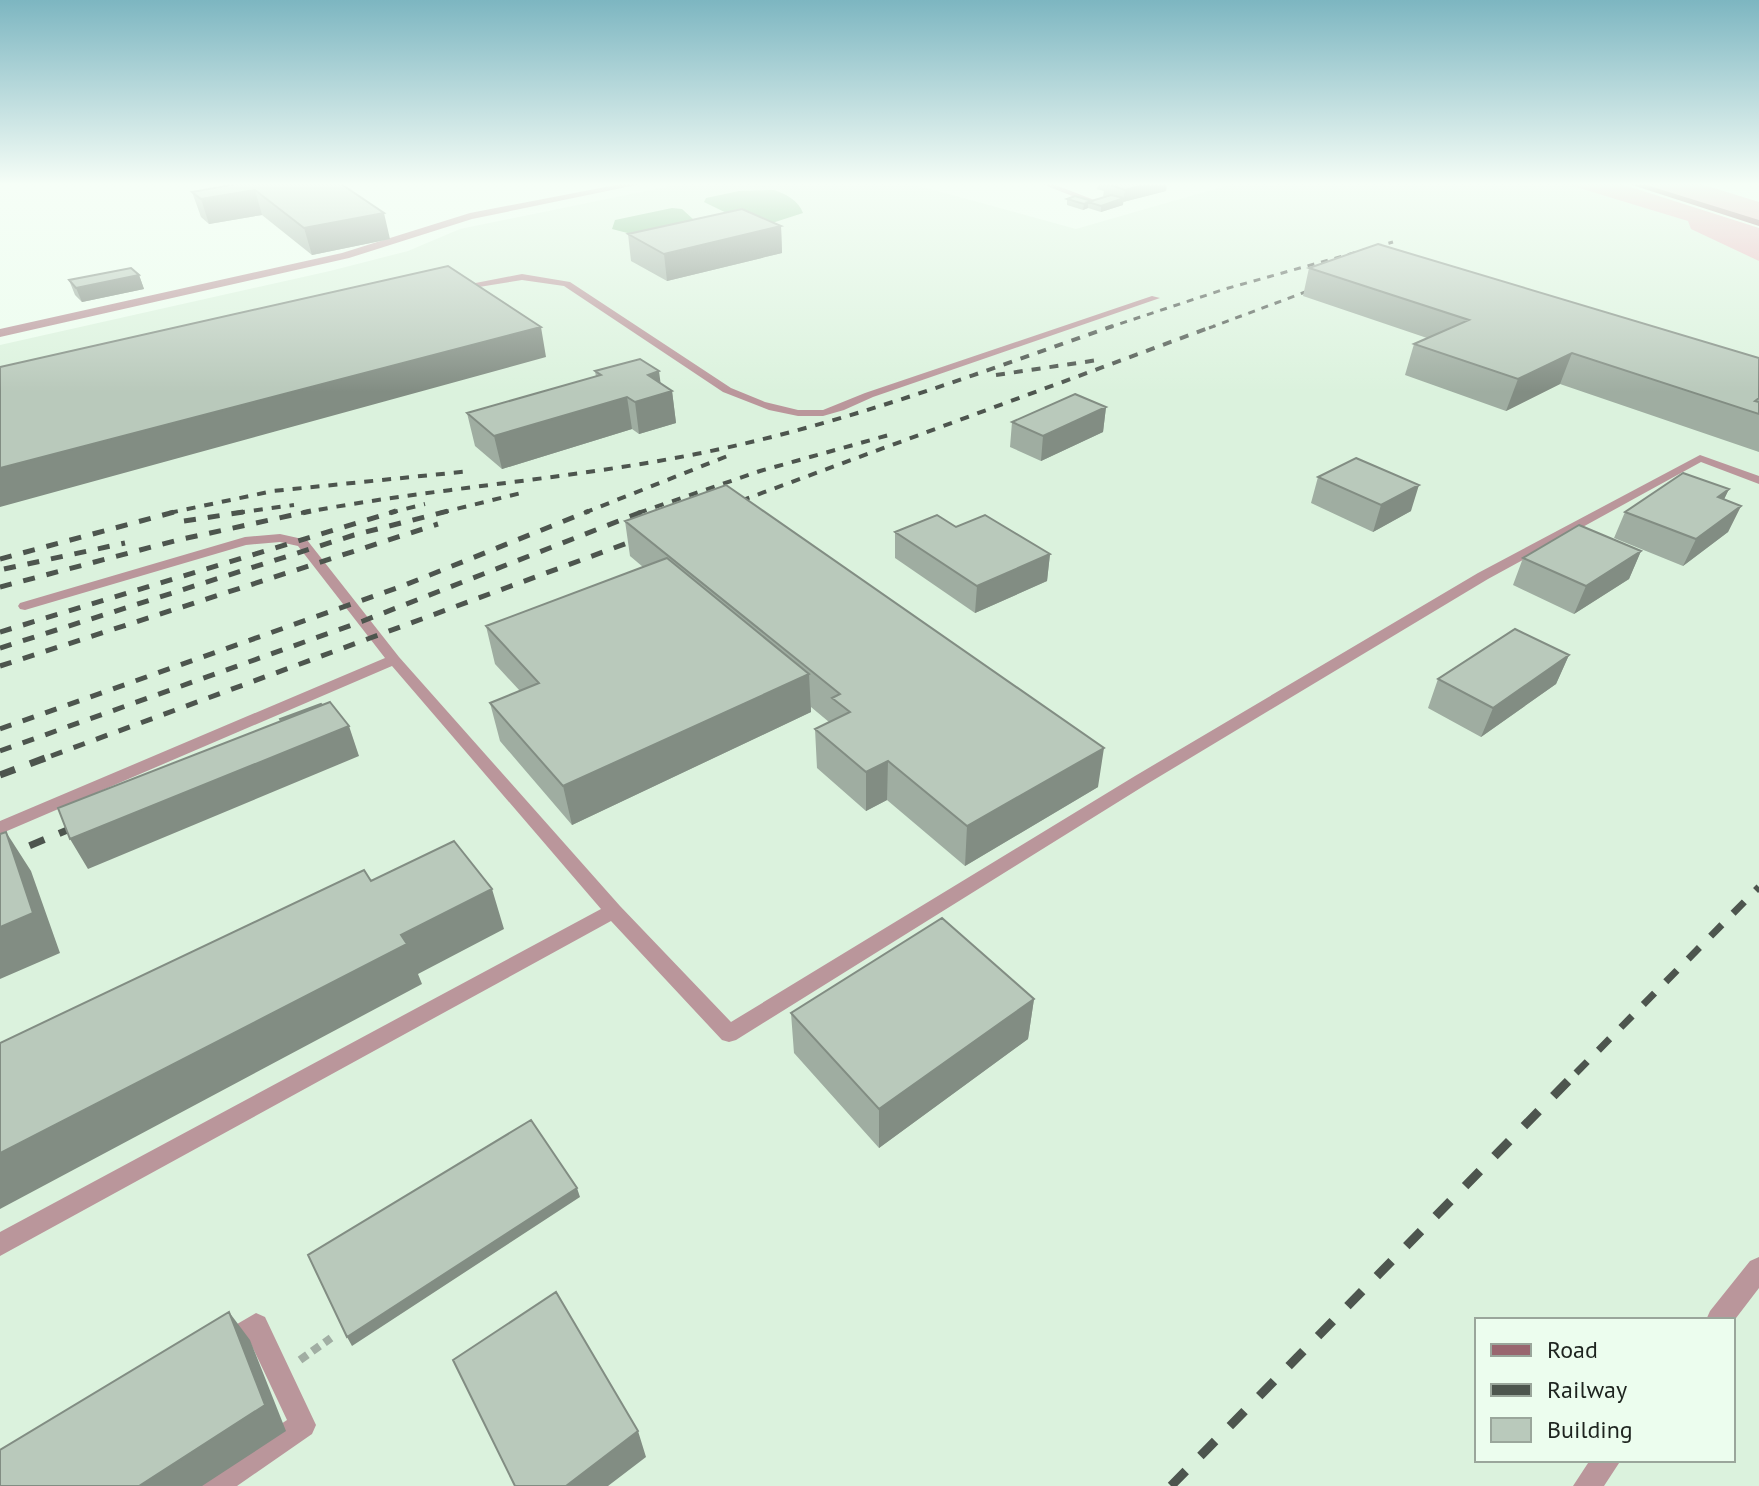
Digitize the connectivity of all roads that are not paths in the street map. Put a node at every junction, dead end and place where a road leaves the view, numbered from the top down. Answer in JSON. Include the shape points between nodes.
{"nodes":[{"id":1,"x":353,"y":253,"type":"edge"},
{"id":2,"x":442,"y":291,"type":"edge"},
{"id":3,"x":1155,"y":298,"type":"dead end"},
{"id":4,"x":0,"y":333,"type":"edge"},
{"id":5,"x":1759,"y":480,"type":"edge"},
{"id":6,"x":25,"y":606,"type":"dead end"},
{"id":7,"x":394,"y":660,"type":"junction"},
{"id":8,"x":0,"y":828,"type":"edge"},
{"id":9,"x":613,"y":911,"type":"junction"},
{"id":10,"x":0,"y":1245,"type":"edge"},
{"id":11,"x":1759,"y":1269,"type":"edge"},
{"id":12,"x":1721,"y":1318,"type":"edge"},
{"id":13,"x":203,"y":1359,"type":"edge"},
{"id":14,"x":1605,"y":1462,"type":"edge"},
{"id":15,"x":213,"y":1486,"type":"edge"},
{"id":16,"x":1587,"y":1486,"type":"edge"}],
"edges":[{"from":1,"to":4,"type":"street"},
{"from":2,"to":3,"type":"lane","via":[[522,277],[567,284],[727,390],[799,414],[826,413]]},
{"from":5,"to":9,"type":"lane","via":[[1700,458],[1442,601],[729,1034]]},
{"from":6,"to":7,"type":"lane","via":[[225,546],[280,538],[302,543]]},
{"from":7,"to":8,"type":"lane"},
{"from":7,"to":9,"type":"lane"},
{"from":9,"to":10,"type":"lane"},
{"from":11,"to":12,"type":"lane"},
{"from":13,"to":15,"type":"lane","via":[[256,1326],[303,1425]]},
{"from":14,"to":16,"type":"lane"}]}
